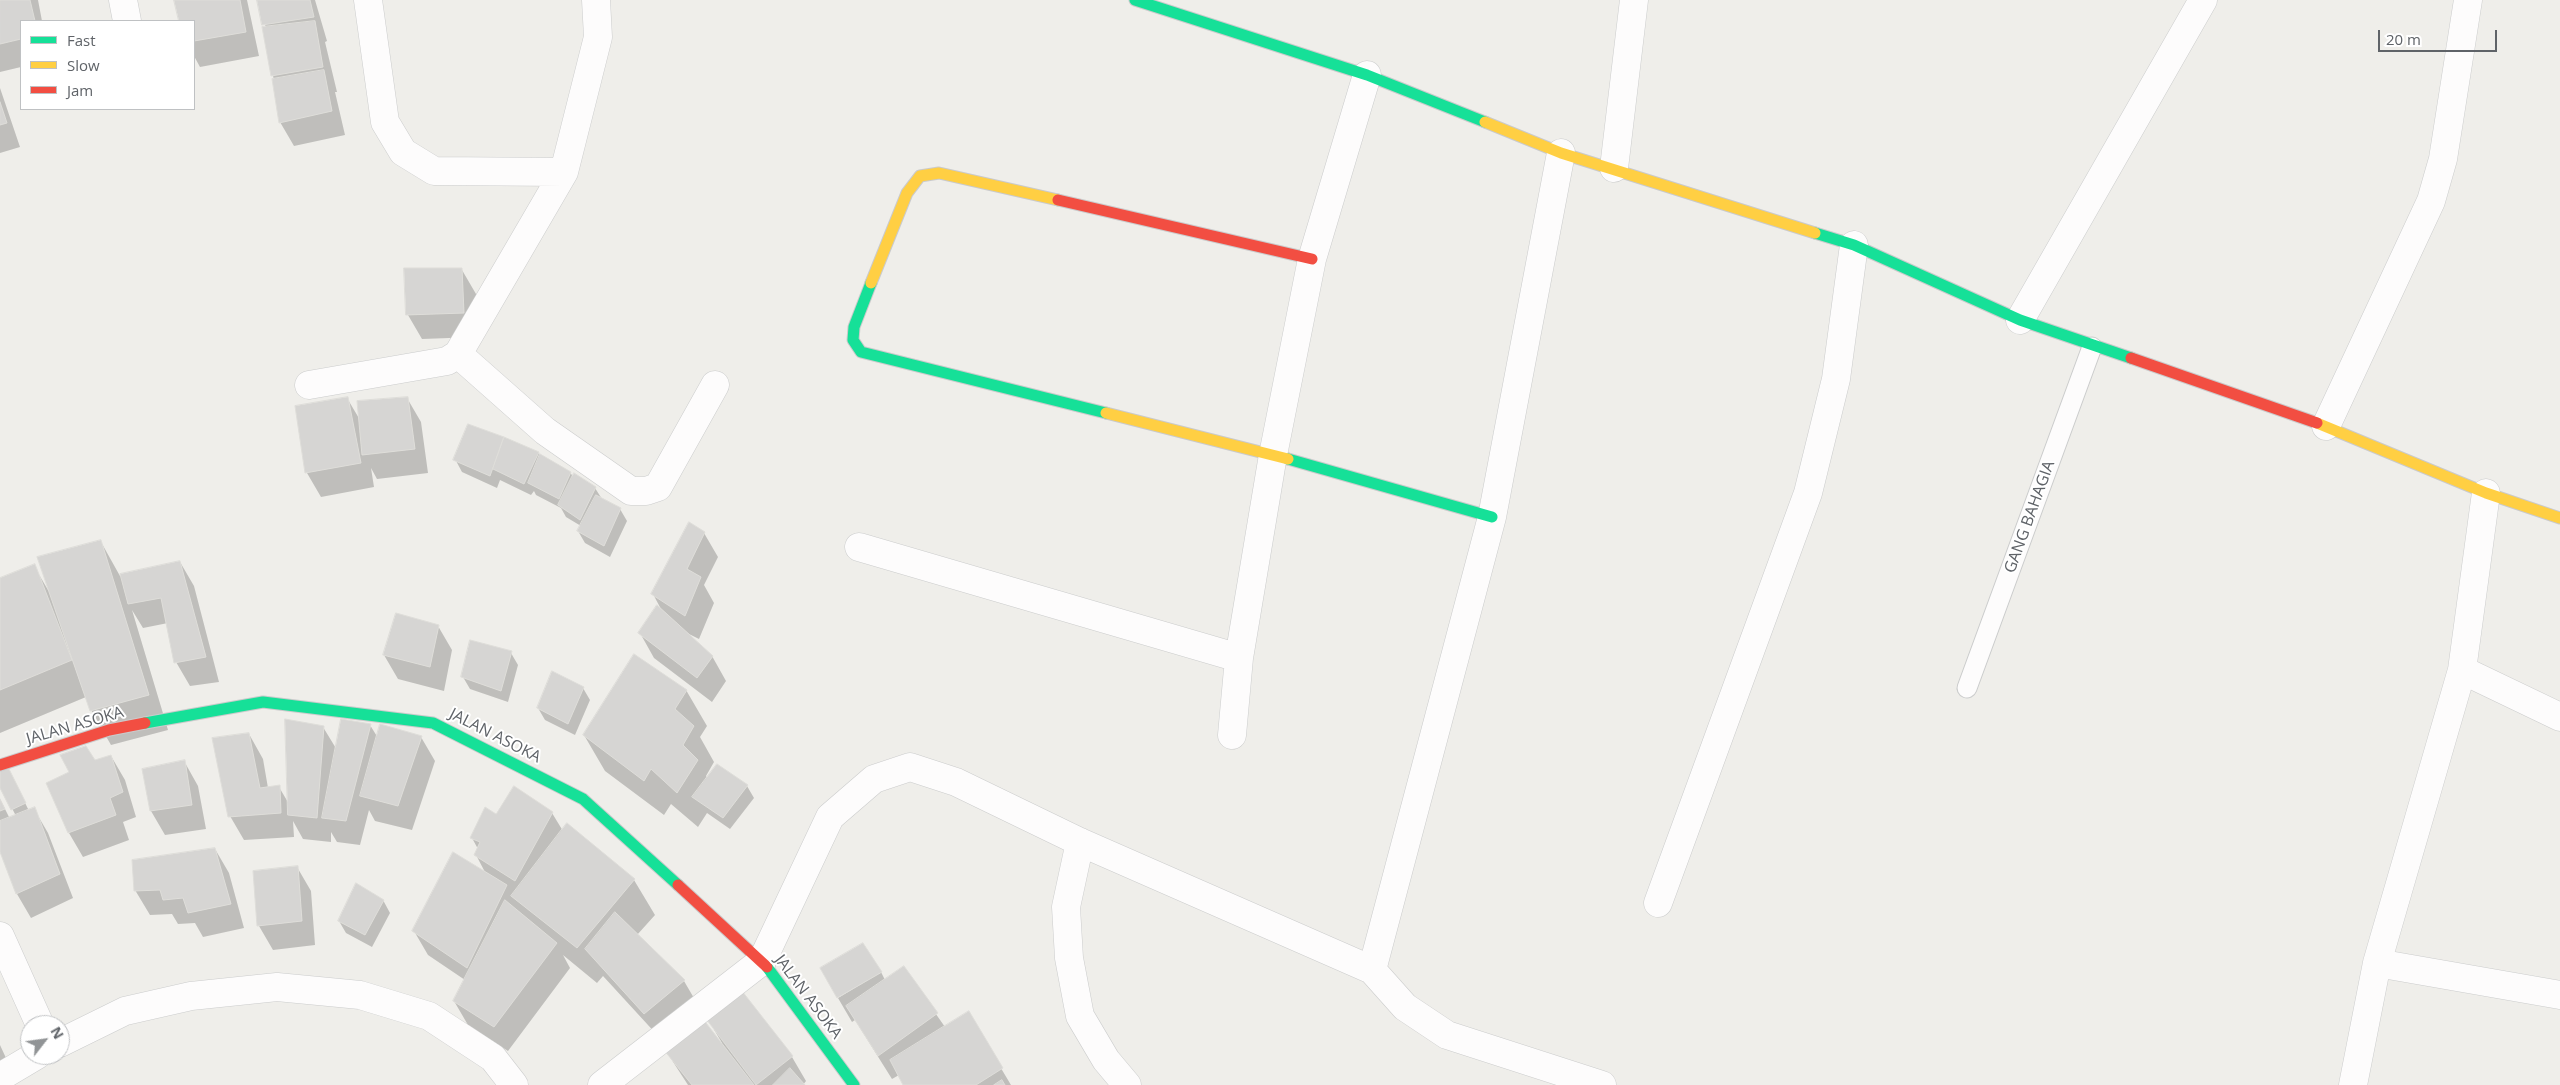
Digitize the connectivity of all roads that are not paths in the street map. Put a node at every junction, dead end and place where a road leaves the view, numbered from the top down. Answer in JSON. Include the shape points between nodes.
{"nodes":[{"id":1,"x":123,"y":0,"type":"edge"},
{"id":2,"x":368,"y":0,"type":"edge"},
{"id":3,"x":596,"y":0,"type":"edge"},
{"id":4,"x":1135,"y":0,"type":"edge"},
{"id":5,"x":1634,"y":0,"type":"edge"},
{"id":6,"x":2203,"y":0,"type":"edge"},
{"id":7,"x":2468,"y":0,"type":"edge"},
{"id":8,"x":127,"y":20,"type":"edge"},
{"id":9,"x":1367,"y":76,"type":"junction"},
{"id":10,"x":1561,"y":153,"type":"junction"},
{"id":11,"x":1614,"y":168,"type":"junction"},
{"id":12,"x":564,"y":172,"type":"junction"},
{"id":13,"x":1854,"y":245,"type":"junction"},
{"id":14,"x":1312,"y":259,"type":"junction"},
{"id":15,"x":2020,"y":320,"type":"junction"},
{"id":16,"x":2092,"y":347,"type":"junction"},
{"id":17,"x":458,"y":354,"type":"junction"},
{"id":18,"x":309,"y":385,"type":"dead end"},
{"id":19,"x":715,"y":385,"type":"dead end"},
{"id":20,"x":2326,"y":426,"type":"junction"},
{"id":21,"x":1273,"y":455,"type":"junction"},
{"id":22,"x":2486,"y":493,"type":"junction"},
{"id":23,"x":1492,"y":517,"type":"junction"},
{"id":24,"x":2560,"y":518,"type":"edge"},
{"id":25,"x":860,"y":547,"type":"dead end"},
{"id":26,"x":1239,"y":658,"type":"junction"},
{"id":27,"x":2462,"y":670,"type":"junction"},
{"id":28,"x":1967,"y":688,"type":"dead end"},
{"id":29,"x":2560,"y":716,"type":"edge"},
{"id":30,"x":1232,"y":735,"type":"dead end"},
{"id":31,"x":0,"y":765,"type":"edge"},
{"id":32,"x":1080,"y":842,"type":"junction"},
{"id":33,"x":1658,"y":903,"type":"dead end"},
{"id":34,"x":0,"y":936,"type":"edge"},
{"id":35,"x":762,"y":961,"type":"junction"},
{"id":36,"x":2377,"y":963,"type":"junction"},
{"id":37,"x":1372,"y":970,"type":"junction"},
{"id":38,"x":2560,"y":995,"type":"edge"},
{"id":39,"x":36,"y":1015,"type":"edge"},
{"id":40,"x":70,"y":1038,"type":"edge"},
{"id":41,"x":20,"y":1065,"type":"edge"},
{"id":42,"x":0,"y":1077,"type":"edge"},
{"id":43,"x":514,"y":1085,"type":"edge"},
{"id":44,"x":602,"y":1085,"type":"edge"},
{"id":45,"x":854,"y":1085,"type":"edge"},
{"id":46,"x":1127,"y":1085,"type":"edge"},
{"id":47,"x":1602,"y":1085,"type":"edge"},
{"id":48,"x":2353,"y":1085,"type":"edge"}],
"edges":[{"from":1,"to":8,"type":"street"},
{"from":2,"to":12,"type":"street","via":[[385,122],[403,152],[434,171]]},
{"from":3,"to":12,"type":"street","via":[[598,37]]},
{"from":4,"to":9,"type":"street"},
{"from":5,"to":11,"type":"street"},
{"from":6,"to":15,"type":"street"},
{"from":7,"to":20,"type":"street","via":[[2443,159],[2431,201]]},
{"from":9,"to":10,"type":"street"},
{"from":9,"to":14,"type":"street"},
{"from":10,"to":11,"type":"street"},
{"from":10,"to":23,"type":"street"},
{"from":11,"to":13,"type":"street"},
{"from":12,"to":17,"type":"street"},
{"from":13,"to":15,"type":"street"},
{"from":13,"to":33,"type":"street","via":[[1836,379],[1808,493]]},
{"from":14,"to":21,"type":"street"},
{"from":14,"to":21,"type":"street","via":[[939,173],[920,176],[907,193],[854,327],[853,340],[861,352]]},
{"from":15,"to":16,"type":"street"},
{"from":16,"to":20,"type":"street"},
{"from":16,"to":28,"type":"lane","name":"GANG BAHAGIA"},
{"from":17,"to":18,"type":"street","via":[[447,361]]},
{"from":17,"to":19,"type":"street","via":[[545,431],[631,491],[658,487]]},
{"from":20,"to":22,"type":"street"},
{"from":21,"to":23,"type":"street"},
{"from":21,"to":26,"type":"street"},
{"from":22,"to":24,"type":"street"},
{"from":22,"to":27,"type":"street"},
{"from":23,"to":37,"type":"street"},
{"from":25,"to":26,"type":"street"},
{"from":26,"to":30,"type":"street"},
{"from":27,"to":29,"type":"street"},
{"from":27,"to":36,"type":"street"},
{"from":31,"to":35,"type":"street","name":"JALAN ASOKA","via":[[109,730],[263,702],[433,724],[583,799]]},
{"from":32,"to":35,"type":"street","via":[[956,782],[910,766],[874,779],[830,817]]},
{"from":32,"to":37,"type":"street"},
{"from":32,"to":46,"type":"street","via":[[1066,907],[1069,958],[1080,1016],[1106,1060]]},
{"from":34,"to":39,"type":"street"},
{"from":35,"to":44,"type":"street"},
{"from":35,"to":45,"type":"street","name":"JALAN ASOKA"},
{"from":36,"to":38,"type":"street"},
{"from":36,"to":48,"type":"street"},
{"from":37,"to":47,"type":"street","via":[[1405,1007],[1447,1035]]},
{"from":40,"to":43,"type":"street","via":[[125,1011],[191,996],[277,987],[360,995],[429,1016],[493,1058]]},
{"from":41,"to":42,"type":"street"}]}
